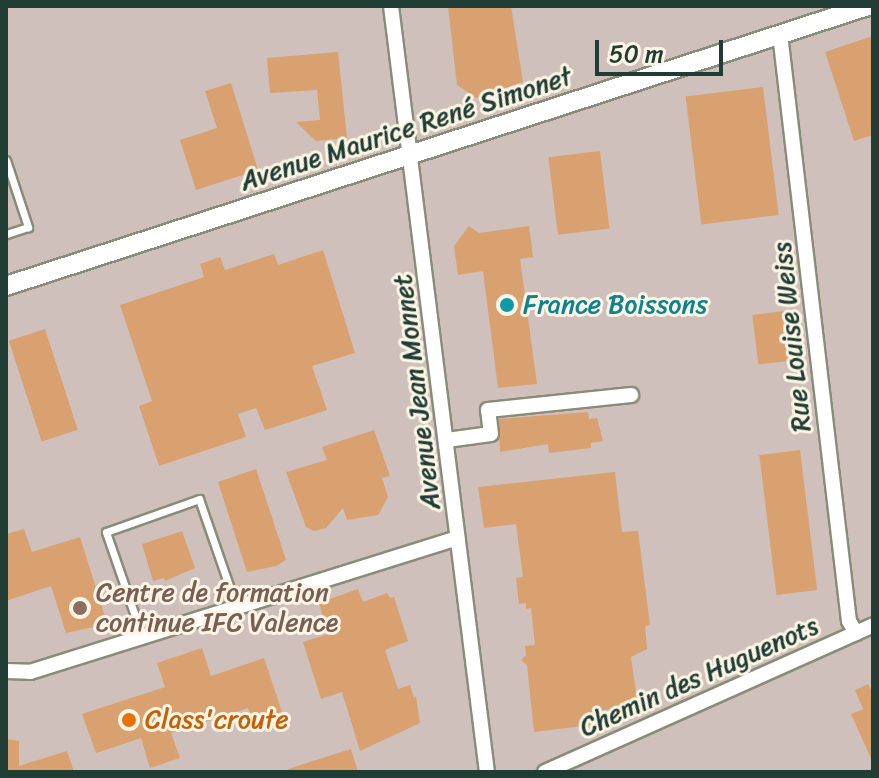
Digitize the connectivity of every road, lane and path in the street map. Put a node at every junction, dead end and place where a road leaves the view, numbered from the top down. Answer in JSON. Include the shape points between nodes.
{"nodes":[{"id":1,"x":391,"y":6,"type":"edge"},
{"id":2,"x":868,"y":6,"type":"edge"},
{"id":3,"x":780,"y":34,"type":"junction"},
{"id":4,"x":410,"y":155,"type":"junction"},
{"id":5,"x":6,"y":160,"type":"edge"},
{"id":6,"x":6,"y":234,"type":"edge"},
{"id":7,"x":6,"y":286,"type":"edge"},
{"id":8,"x":631,"y":395,"type":"dead end"},
{"id":9,"x":447,"y":440,"type":"junction"},
{"id":10,"x":458,"y":538,"type":"junction"},
{"id":11,"x":236,"y":606,"type":"junction"},
{"id":12,"x":873,"y":625,"type":"edge"},
{"id":13,"x":856,"y":633,"type":"junction"},
{"id":14,"x":142,"y":636,"type":"junction"},
{"id":15,"x":6,"y":671,"type":"edge"},
{"id":16,"x":487,"y":772,"type":"edge"},
{"id":17,"x":545,"y":772,"type":"edge"}],
"edges":[{"from":1,"to":4,"type":"street","name":"Avenue Jean Monnet"},
{"from":2,"to":3,"type":"street","name":"Avenue Maurice René Simonet"},
{"from":3,"to":4,"type":"street","name":"Avenue Maurice René Simonet"},
{"from":3,"to":13,"type":"street","name":"Rue Louise Weiss","via":[[849,621]]},
{"from":4,"to":7,"type":"street","name":"Avenue Maurice René Simonet"},
{"from":4,"to":9,"type":"street","name":"Avenue Jean Monnet"},
{"from":5,"to":6,"type":"lane","via":[[28,227]]},
{"from":8,"to":9,"type":"street","via":[[488,410],[491,434]]},
{"from":9,"to":10,"type":"street","name":"Avenue Jean Monnet"},
{"from":10,"to":11,"type":"street"},
{"from":10,"to":16,"type":"street","name":"Avenue Jean Monnet"},
{"from":11,"to":14,"type":"street"},
{"from":11,"to":14,"type":"lane","via":[[199,499],[106,532]]},
{"from":12,"to":13,"type":"street","name":"Chemin des Huguenots"},
{"from":13,"to":17,"type":"street","name":"Chemin des Huguenots"},
{"from":14,"to":15,"type":"street","via":[[30,672]]}]}
